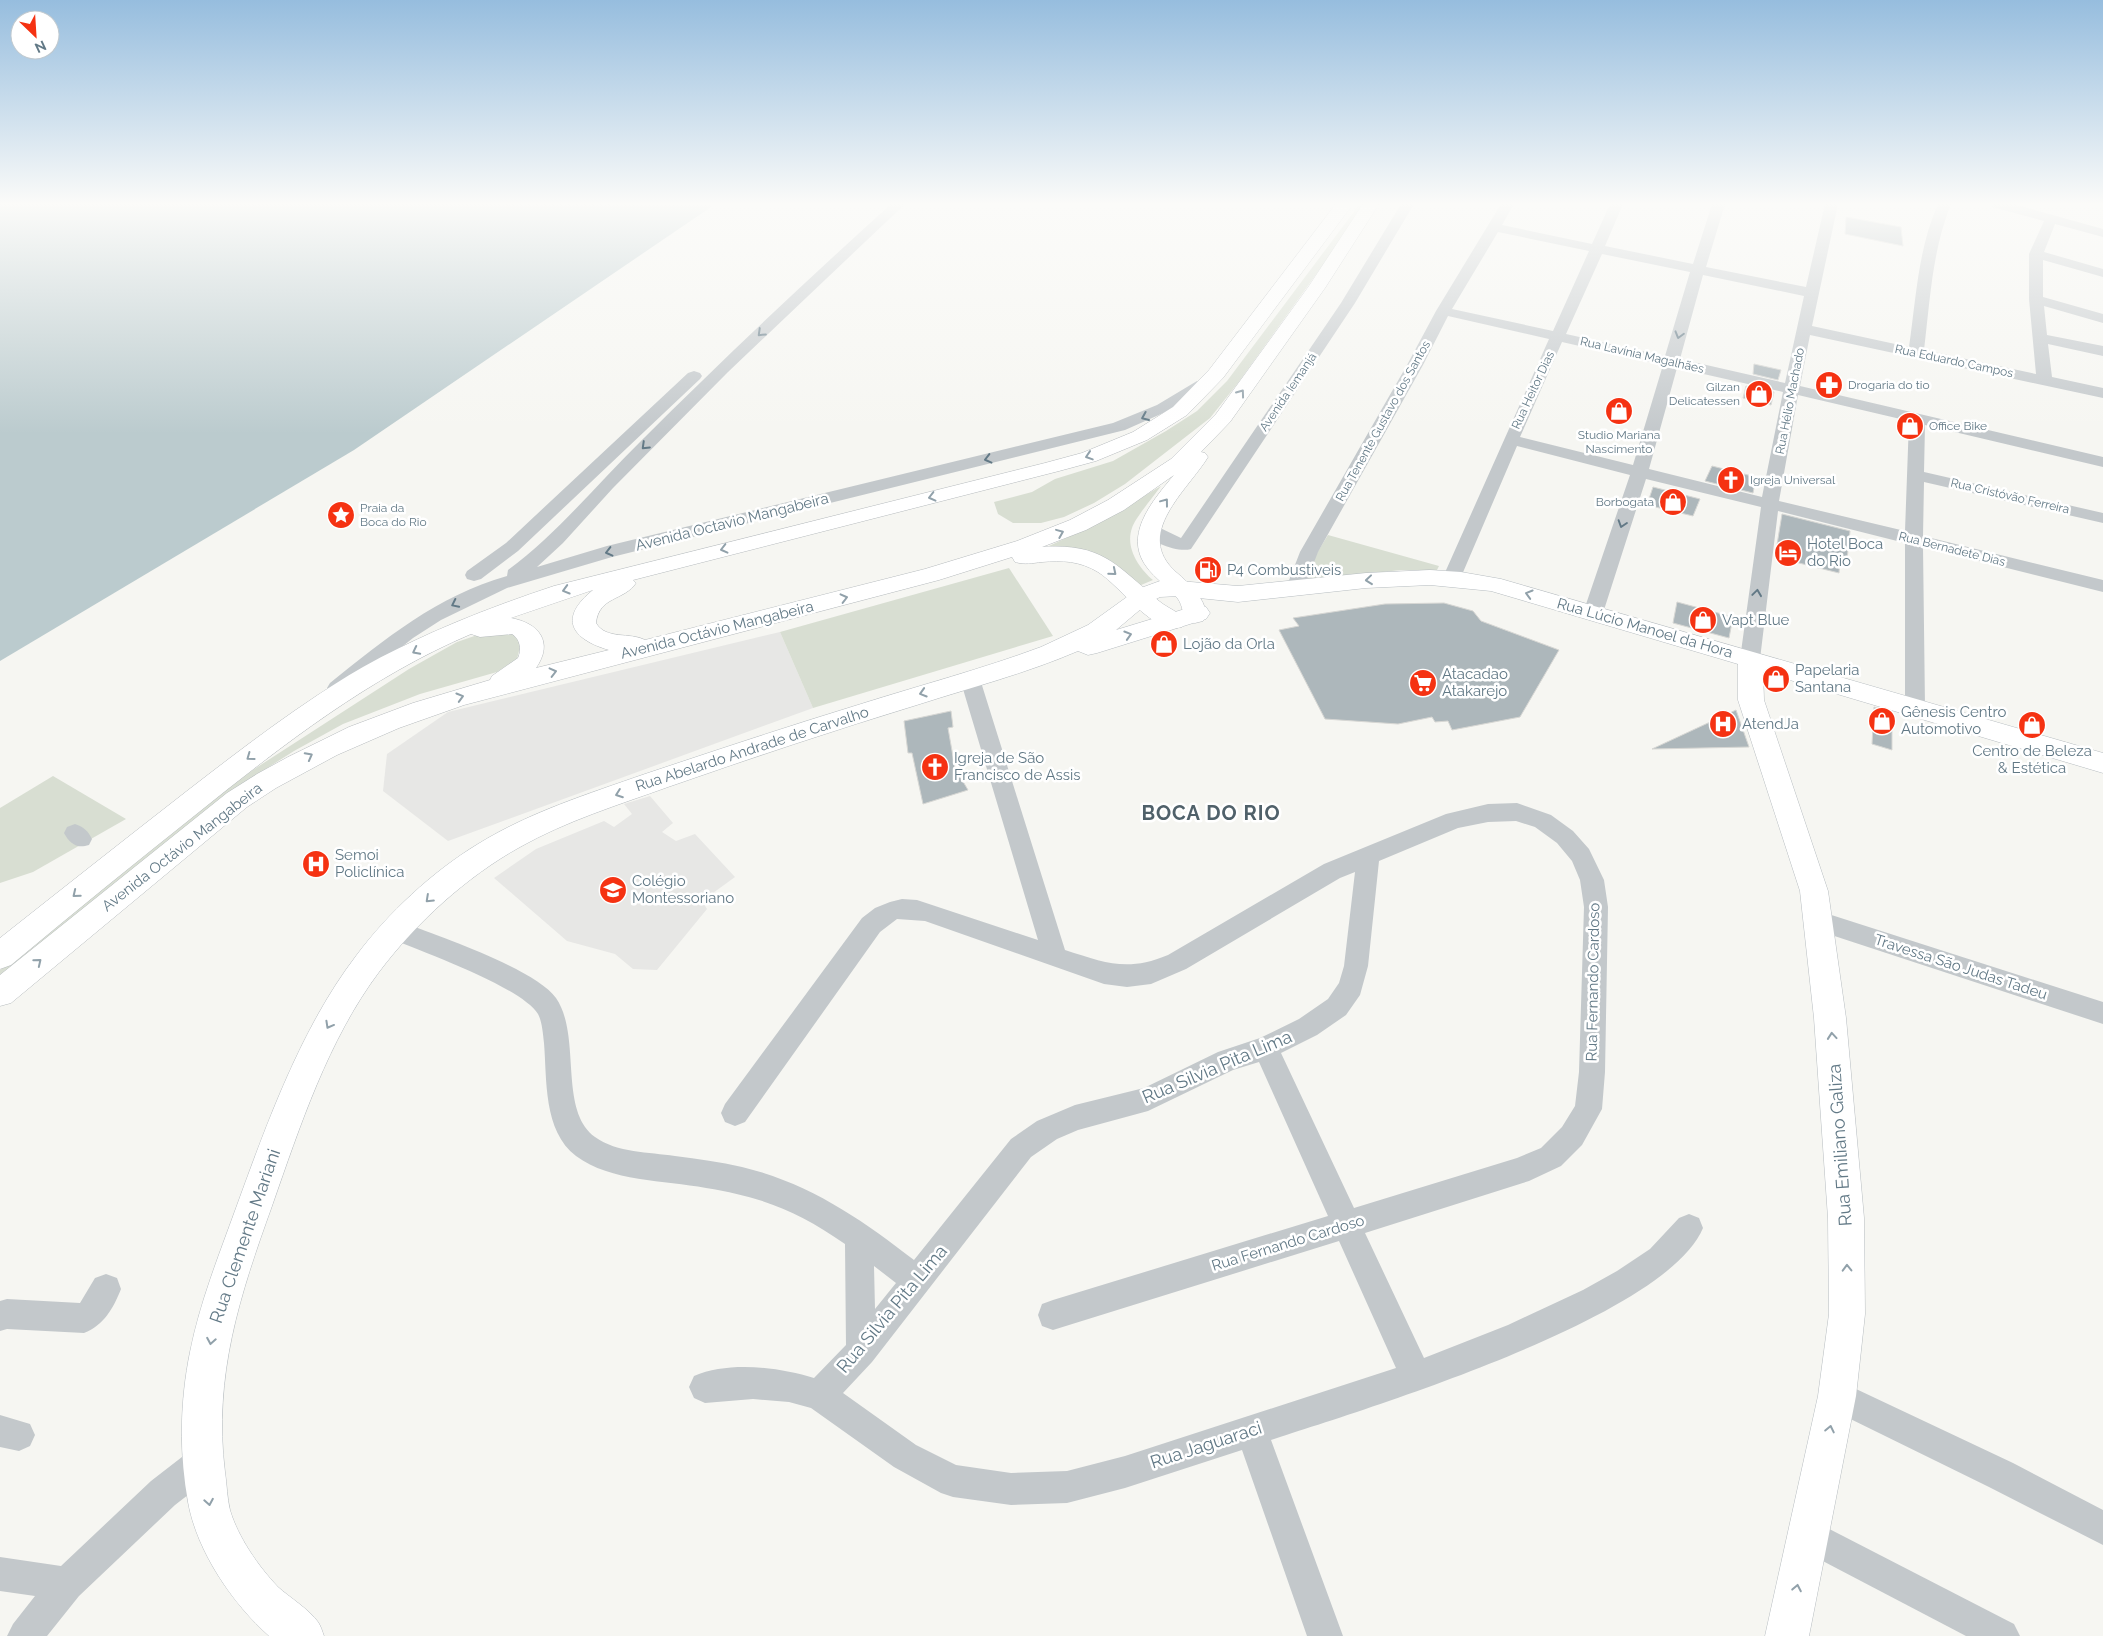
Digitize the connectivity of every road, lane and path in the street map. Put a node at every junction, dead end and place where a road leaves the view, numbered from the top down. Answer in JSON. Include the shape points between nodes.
{"nodes":[{"id":1,"x":798,"y":280,"type":"edge"},
{"id":2,"x":815,"y":280,"type":"edge"},
{"id":3,"x":1287,"y":280,"type":"edge"},
{"id":4,"x":1319,"y":280,"type":"edge"},
{"id":5,"x":1362,"y":280,"type":"edge"},
{"id":6,"x":1461,"y":280,"type":"edge"},
{"id":7,"x":1582,"y":280,"type":"edge"},
{"id":8,"x":1695,"y":280,"type":"edge"},
{"id":9,"x":1752,"y":280,"type":"edge"},
{"id":10,"x":1815,"y":280,"type":"edge"},
{"id":11,"x":1927,"y":280,"type":"edge"},
{"id":12,"x":2036,"y":280,"type":"edge"},
{"id":13,"x":1812,"y":293,"type":"junction"},
{"id":14,"x":2036,"y":299,"type":"junction"},
{"id":15,"x":1443,"y":311,"type":"junction"},
{"id":16,"x":2103,"y":319,"type":"edge"},
{"id":17,"x":1805,"y":329,"type":"junction"},
{"id":18,"x":1558,"y":336,"type":"junction"},
{"id":19,"x":2039,"y":338,"type":"junction"},
{"id":20,"x":2103,"y":351,"type":"edge"},
{"id":21,"x":1916,"y":352,"type":"junction"},
{"id":22,"x":1671,"y":361,"type":"junction"},
{"id":23,"x":1216,"y":374,"type":"junction"},
{"id":24,"x":2044,"y":380,"type":"junction"},
{"id":25,"x":1792,"y":389,"type":"junction"},
{"id":26,"x":2103,"y":393,"type":"edge"},
{"id":27,"x":1223,"y":418,"type":"junction"},
{"id":28,"x":1917,"y":419,"type":"junction"},
{"id":29,"x":1511,"y":440,"type":"junction"},
{"id":30,"x":2103,"y":462,"type":"edge"},
{"id":31,"x":1640,"y":472,"type":"junction"},
{"id":32,"x":1916,"y":474,"type":"junction"},
{"id":33,"x":1770,"y":504,"type":"junction"},
{"id":34,"x":2103,"y":518,"type":"edge"},
{"id":35,"x":1150,"y":530,"type":"junction"},
{"id":36,"x":1914,"y":540,"type":"junction"},
{"id":37,"x":681,"y":560,"type":"junction"},
{"id":38,"x":1456,"y":568,"type":"junction"},
{"id":39,"x":474,"y":575,"type":"dead end"},
{"id":40,"x":930,"y":576,"type":"junction"},
{"id":41,"x":500,"y":584,"type":"junction"},
{"id":42,"x":2103,"y":586,"type":"edge"},
{"id":43,"x":1179,"y":588,"type":"junction"},
{"id":44,"x":1295,"y":588,"type":"junction"},
{"id":45,"x":1271,"y":591,"type":"junction"},
{"id":46,"x":1140,"y":597,"type":"junction"},
{"id":47,"x":1593,"y":613,"type":"junction"},
{"id":48,"x":1184,"y":618,"type":"junction"},
{"id":49,"x":444,"y":636,"type":"junction"},
{"id":50,"x":654,"y":646,"type":"junction"},
{"id":51,"x":1047,"y":654,"type":"junction"},
{"id":52,"x":1750,"y":659,"type":"junction"},
{"id":53,"x":970,"y":679,"type":"junction"},
{"id":54,"x":489,"y":689,"type":"junction"},
{"id":55,"x":1915,"y":707,"type":"junction"},
{"id":56,"x":279,"y":735,"type":"junction"},
{"id":57,"x":2103,"y":762,"type":"edge"},
{"id":58,"x":1368,"y":855,"type":"junction"},
{"id":59,"x":466,"y":867,"type":"joint"},
{"id":60,"x":1820,"y":921,"type":"junction"},
{"id":61,"x":396,"y":930,"type":"junction"},
{"id":62,"x":0,"y":956,"type":"edge"},
{"id":63,"x":1055,"y":957,"type":"junction"},
{"id":64,"x":0,"y":992,"type":"edge"},
{"id":65,"x":2103,"y":1013,"type":"edge"},
{"id":66,"x":1266,"y":1048,"type":"junction"},
{"id":67,"x":735,"y":1113,"type":"dead end"},
{"id":68,"x":1347,"y":1225,"type":"junction"},
{"id":69,"x":1689,"y":1228,"type":"dead end"},
{"id":70,"x":860,"y":1237,"type":"junction"},
{"id":71,"x":917,"y":1281,"type":"junction"},
{"id":72,"x":106,"y":1288,"type":"dead end"},
{"id":73,"x":1053,"y":1315,"type":"dead end"},
{"id":74,"x":0,"y":1316,"type":"edge"},
{"id":75,"x":861,"y":1351,"type":"junction"},
{"id":76,"x":1416,"y":1376,"type":"junction"},
{"id":77,"x":705,"y":1387,"type":"dead end"},
{"id":78,"x":819,"y":1395,"type":"junction"},
{"id":79,"x":1837,"y":1396,"type":"junction"},
{"id":80,"x":1251,"y":1430,"type":"junction"},
{"id":81,"x":203,"y":1462,"type":"junction"},
{"id":82,"x":2103,"y":1528,"type":"edge"},
{"id":83,"x":1808,"y":1535,"type":"junction"},
{"id":84,"x":0,"y":1574,"type":"edge"},
{"id":85,"x":67,"y":1584,"type":"junction"},
{"id":86,"x":25,"y":1636,"type":"edge"},
{"id":87,"x":302,"y":1636,"type":"edge"},
{"id":88,"x":1325,"y":1636,"type":"edge"},
{"id":89,"x":1787,"y":1636,"type":"edge"},
{"id":90,"x":2002,"y":1636,"type":"edge"}],
"edges":[{"from":1,"to":39,"type":"street","via":[[512,547]]},
{"from":2,"to":41,"type":"street","one_way":true,"via":[[619,471],[537,558]]},
{"from":3,"to":23,"type":"main road","name":"Avenida Octávio Mangabeira"},
{"from":27,"to":4,"type":"main road","name":"Avenida Octávio Mangabeira","one_way":true},
{"from":5,"to":35,"type":"street","name":"Avenida Iemanjá","via":[[1185,545]]},
{"from":6,"to":15,"type":"street","name":"Rua Tenente Gustavo dos Santos"},
{"from":7,"to":18,"type":"street","name":"Rua Heitor Dias"},
{"from":8,"to":22,"type":"street","one_way":true},
{"from":9,"to":13,"type":"street"},
{"from":10,"to":13,"type":"street","name":"Rua Hélio Machado"},
{"from":11,"to":21,"type":"street"},
{"from":12,"to":14,"type":"street"},
{"from":13,"to":17,"type":"street","name":"Rua Hélio Machado"},
{"from":14,"to":16,"type":"street"},
{"from":14,"to":19,"type":"street"},
{"from":15,"to":18,"type":"street","name":"Rua Lavínia Magalhães"},
{"from":15,"to":44,"type":"street","name":"Rua Tenente Gustavo dos Santos","via":[[1416,366],[1309,552]]},
{"from":17,"to":21,"type":"street","name":"Rua Eduardo Campos"},
{"from":17,"to":25,"type":"street","name":"Rua Hélio Machado"},
{"from":18,"to":22,"type":"street","name":"Rua Lavínia Magalhães"},
{"from":18,"to":29,"type":"street","name":"Rua Heitor Dias"},
{"from":19,"to":20,"type":"street"},
{"from":19,"to":24,"type":"street"},
{"from":21,"to":24,"type":"street","name":"Rua Eduardo Campos"},
{"from":22,"to":25,"type":"street","name":"Rua Lavínia Magalhães"},
{"from":22,"to":31,"type":"street"},
{"from":23,"to":37,"type":"main road","name":"Avenida Octávio Mangabeira","one_way":true,"via":[[1164,423],[1089,457]]},
{"from":23,"to":41,"type":"street","name":"Avenida Octavio Mangabeira","one_way":true,"via":[[1184,398],[1119,427],[607,552]]},
{"from":24,"to":26,"type":"street","name":"Rua Eduardo Campos"},
{"from":25,"to":28,"type":"street","name":"Rua Lavínia Magalhães"},
{"from":25,"to":33,"type":"street","name":"Rua Hélio Machado"},
{"from":35,"to":27,"type":"main road","one_way":true,"via":[[1156,514]]},
{"from":40,"to":27,"type":"main road","name":"Avenida Octávio Mangabeira","one_way":true,"via":[[1025,546],[1099,515],[1178,463]]},
{"from":28,"to":30,"type":"street","name":"Rua Lavínia Magalhães"},
{"from":28,"to":32,"type":"street"},
{"from":29,"to":31,"type":"street","name":"Rua Bernadete Dias"},
{"from":29,"to":38,"type":"street","name":"Rua Heitor Dias"},
{"from":31,"to":33,"type":"street","name":"Rua Bernadete Dias"},
{"from":31,"to":47,"type":"street","one_way":true},
{"from":32,"to":34,"type":"street","name":"Rua Cristóvão Ferreira"},
{"from":32,"to":36,"type":"street"},
{"from":33,"to":36,"type":"street","name":"Rua Bernadete Dias"},
{"from":52,"to":33,"type":"street","name":"Rua Hélio Machado","one_way":true},
{"from":35,"to":43,"type":"main road","via":[[1149,552],[1154,563]]},
{"from":36,"to":42,"type":"street","name":"Rua Bernadete Dias"},
{"from":36,"to":55,"type":"street"},
{"from":37,"to":49,"type":"main road","name":"Avenida Octávio Mangabeira","one_way":true,"via":[[557,592]]},
{"from":37,"to":50,"type":"main road","via":[[607,590],[593,600],[584,618],[584,626],[597,639],[611,644]]},
{"from":38,"to":44,"type":"main road","name":"Rua Lúcio Manoel da Hora","one_way":true},
{"from":47,"to":38,"type":"main road","name":"Rua Lúcio Manoel da Hora","one_way":true,"via":[[1493,584]]},
{"from":40,"to":46,"type":"main road","one_way":true,"via":[[1041,554],[1075,555],[1106,566]]},
{"from":50,"to":40,"type":"main road","name":"Avenida Octávio Mangabeira","one_way":true},
{"from":41,"to":56,"type":"street","name":"Avenida Octavio Mangabeira","one_way":true,"via":[[434,615],[406,633]]},
{"from":43,"to":45,"type":"main road","name":"Rua Abelardo Andrade de Carvalho","via":[[1218,595]]},
{"from":43,"to":46,"type":"main road","name":"Rua Abelardo Andrade de Carvalho","via":[[1153,591]]},
{"from":43,"to":48,"type":"main road","via":[[1194,603]]},
{"from":44,"to":45,"type":"main road","name":"Rua Abelardo Andrade de Carvalho"},
{"from":45,"to":48,"type":"main road","name":"Rua Abelardo Andrade de Carvalho"},
{"from":46,"to":48,"type":"main road","via":[[1154,612]]},
{"from":46,"to":51,"type":"main road","name":"Rua Abelardo Andrade de Carvalho","via":[[1095,633]]},
{"from":47,"to":52,"type":"main road","name":"Rua Lúcio Manoel da Hora"},
{"from":51,"to":48,"type":"main road","name":"Rua Abelardo Andrade de Carvalho","one_way":true,"via":[[1083,648]]},
{"from":49,"to":54,"type":"main road","via":[[505,626],[525,630],[533,650],[529,660]]},
{"from":49,"to":56,"type":"main road","name":"Avenida Octávio Mangabeira","one_way":true,"via":[[372,674]]},
{"from":54,"to":50,"type":"main road","name":"Avenida Octávio Mangabeira","one_way":true},
{"from":51,"to":53,"type":"main road","name":"Rua Abelardo Andrade de Carvalho"},
{"from":52,"to":55,"type":"main road","name":"Rua Lúcio Manoel da Hora"},
{"from":52,"to":60,"type":"main road","name":"Rua Emiliano Galiza","via":[[1751,700],[1804,857]]},
{"from":53,"to":59,"type":"main road","name":"Rua Abelardo Andrade de Carvalho","one_way":true,"via":[[796,733],[618,794],[530,830]]},
{"from":53,"to":63,"type":"street"},
{"from":64,"to":54,"type":"main road","name":"Avenida Octávio Mangabeira","one_way":true,"via":[[222,812],[269,778],[348,737],[437,704]]},
{"from":55,"to":57,"type":"main road","name":"Rua Lúcio Manoel da Hora"},
{"from":56,"to":62,"type":"main road","name":"Avenida Octávio Mangabeira","one_way":true,"via":[[214,783]]},
{"from":58,"to":63,"type":"street","name":"Rua Fernando Cardoso","via":[[1332,871],[1177,962],[1152,973],[1127,976],[1104,973]]},
{"from":58,"to":66,"type":"street","name":"Rua Silvia Pita Lima","via":[[1356,966],[1350,987],[1337,1007],[1308,1027]]},
{"from":58,"to":68,"type":"street","name":"Rua Fernando Cardoso","via":[[1454,820],[1488,812],[1517,812],[1543,822],[1564,837],[1581,856],[1592,880],[1596,908],[1592,1072],[1588,1109],[1572,1136],[1551,1157],[1519,1171]]},
{"from":59,"to":61,"type":"main road","name":"Rua Clemente Mariani","one_way":true},
{"from":60,"to":65,"type":"street","name":"Travessa São Judas Tadeu"},
{"from":79,"to":60,"type":"main road","name":"Rua Emiliano Galiza","one_way":true,"via":[[1848,1314],[1846,1218]]},
{"from":61,"to":70,"type":"street","via":[[509,978],[546,1005],[554,1025],[564,1113],[575,1137],[598,1154],[640,1165],[742,1182],[788,1195]]},
{"from":61,"to":81,"type":"main road","name":"Rua Clemente Mariani","one_way":true,"via":[[354,981],[323,1036],[268,1166],[212,1332],[203,1387]]},
{"from":63,"to":67,"type":"street","name":"Rua Fernando Cardoso","via":[[926,911],[892,909],[871,926]]},
{"from":66,"to":68,"type":"street"},
{"from":66,"to":71,"type":"street","name":"Rua Silvia Pita Lima","via":[[1228,1060],[1148,1099],[1075,1118],[1047,1130],[1022,1148]]},
{"from":68,"to":73,"type":"street","name":"Rua Fernando Cardoso"},
{"from":68,"to":76,"type":"street"},
{"from":69,"to":76,"type":"street","name":"Rua Jaguaraci","via":[[1660,1259],[1594,1301],[1516,1337]]},
{"from":70,"to":71,"type":"street"},
{"from":70,"to":75,"type":"street"},
{"from":71,"to":75,"type":"street","name":"Rua Silvia Pita Lima"},
{"from":72,"to":74,"type":"street","via":[[84,1318]]},
{"from":75,"to":78,"type":"street","name":"Rua Silvia Pita Lima"},
{"from":76,"to":80,"type":"street","name":"Rua Jaguaraci"},
{"from":77,"to":78,"type":"street","name":"Rua Jaguaraci","via":[[753,1383],[789,1386]]},
{"from":78,"to":80,"type":"street","name":"Rua Jaguaraci","via":[[905,1456],[953,1481],[1011,1489],[1067,1487],[1125,1472]]},
{"from":79,"to":82,"type":"street"},
{"from":83,"to":79,"type":"main road","name":"Rua Emiliano Galiza","one_way":true},
{"from":80,"to":88,"type":"street"},
{"from":81,"to":85,"type":"street","via":[[163,1493]]},
{"from":81,"to":87,"type":"main road","name":"Rua Clemente Mariani","one_way":true,"via":[[210,1510],[229,1554],[258,1595]]},
{"from":89,"to":83,"type":"main road","name":"Rua Emiliano Galiza","one_way":true},
{"from":83,"to":90,"type":"street"},
{"from":84,"to":85,"type":"street"},
{"from":85,"to":86,"type":"street"}]}
